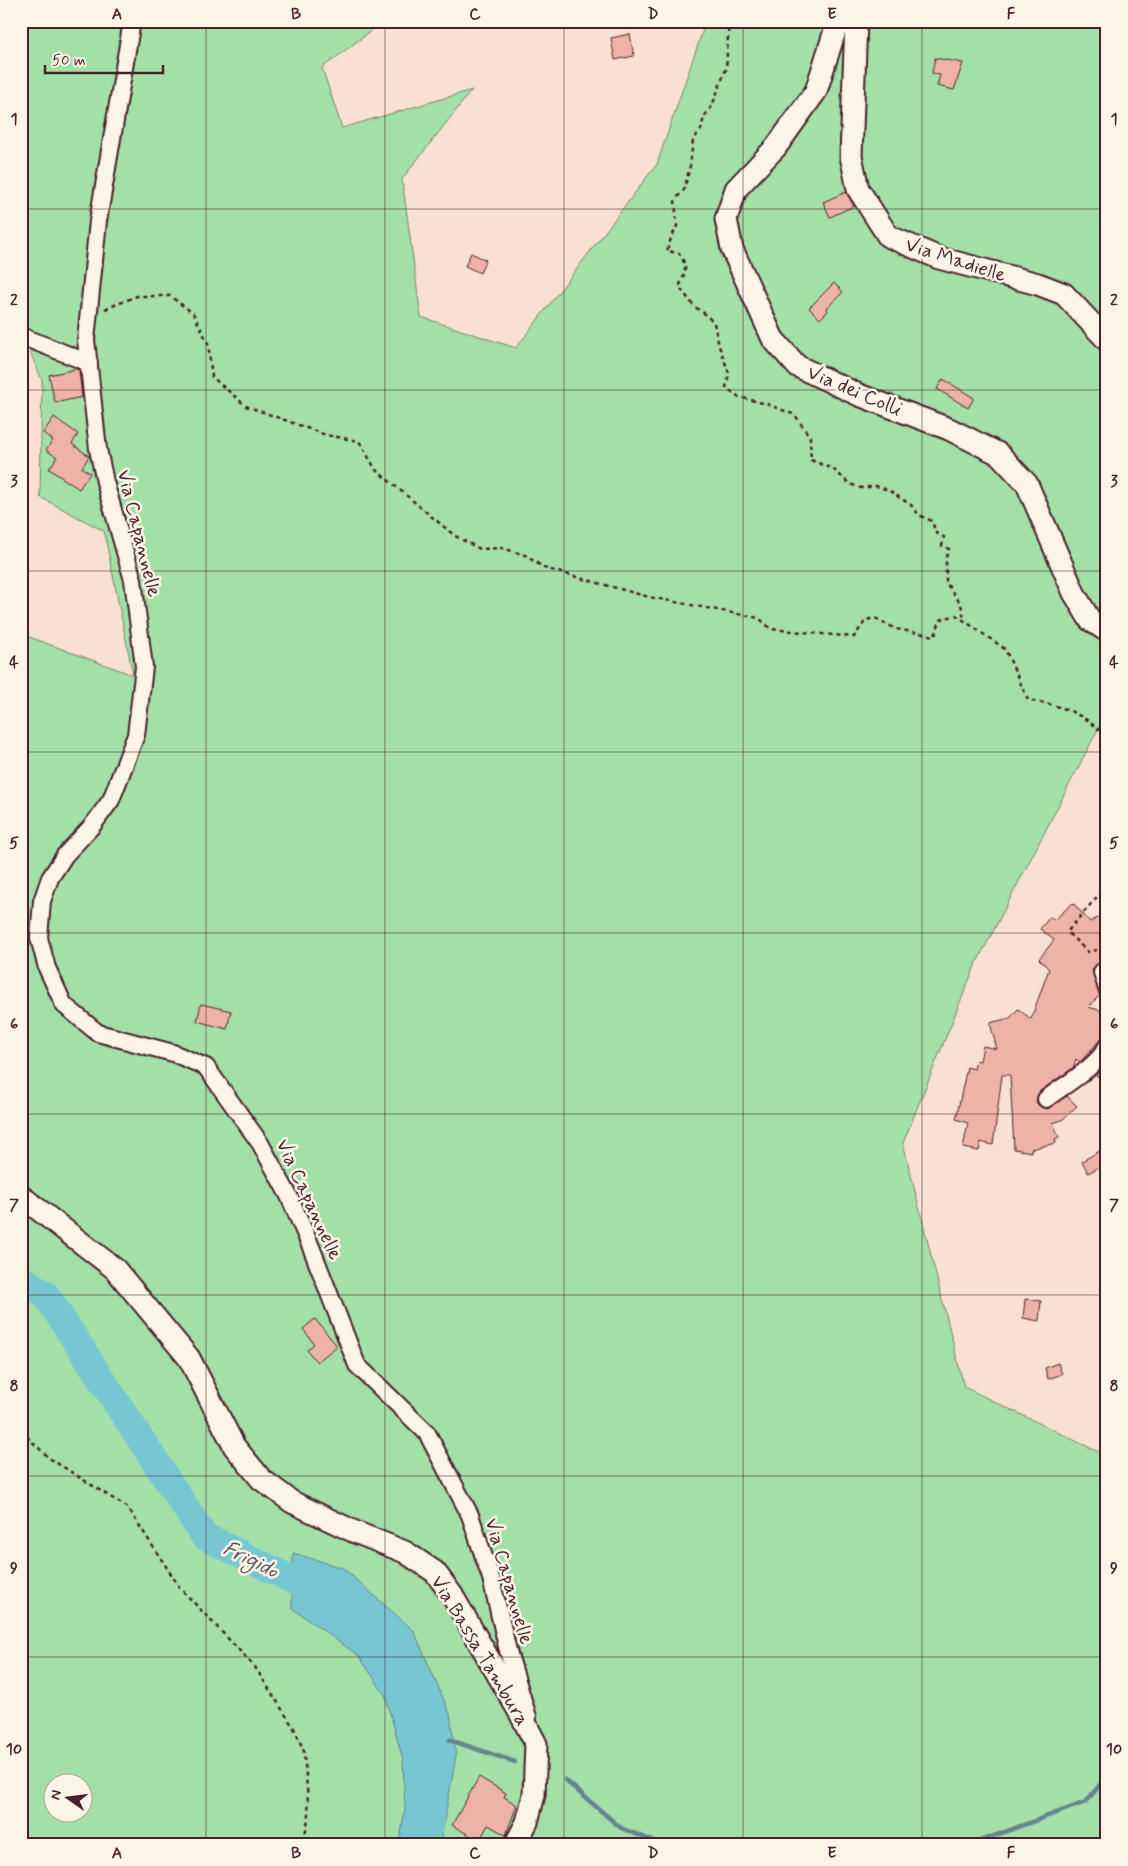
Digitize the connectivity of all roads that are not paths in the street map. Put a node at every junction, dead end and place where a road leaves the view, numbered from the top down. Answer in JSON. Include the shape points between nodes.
{"nodes":[{"id":1,"x":132,"y":21,"type":"edge"},
{"id":2,"x":838,"y":21,"type":"edge"},
{"id":3,"x":856,"y":21,"type":"edge"},
{"id":4,"x":21,"y":336,"type":"edge"},
{"id":5,"x":1107,"y":340,"type":"edge"},
{"id":6,"x":89,"y":363,"type":"junction"},
{"id":7,"x":1107,"y":631,"type":"edge"},
{"id":8,"x":1102,"y":972,"type":"dead end"},
{"id":9,"x":1107,"y":989,"type":"edge"},
{"id":10,"x":1107,"y":1046,"type":"edge"},
{"id":11,"x":1046,"y":1099,"type":"dead end"},
{"id":12,"x":21,"y":1196,"type":"edge"},
{"id":13,"x":536,"y":1744,"type":"junction"},
{"id":14,"x":515,"y":1845,"type":"edge"}],
"edges":[{"from":1,"to":6,"type":"street","name":"Via Capannelle","via":[[98,221],[86,340]]},
{"from":2,"to":7,"type":"street","name":"Via dei Colli","via":[[816,91],[776,147],[736,189],[726,219],[732,249],[773,339],[797,366],[949,429],[999,454],[1027,484],[1074,593],[1090,620]]},
{"from":3,"to":5,"type":"street","name":"Via Madielle","via":[[851,156],[858,189],[888,236],[940,258],[1064,294]]},
{"from":4,"to":6,"type":"street"},
{"from":6,"to":13,"type":"street","name":"Via Capannelle","via":[[102,466],[133,580],[144,667],[136,735],[111,800],[65,855],[50,878],[42,901],[39,938],[46,968],[64,1005],[98,1033],[173,1053],[206,1067],[260,1143],[293,1204],[357,1365],[427,1433],[470,1515],[491,1578],[508,1651]]},
{"from":8,"to":9,"type":"street"},
{"from":10,"to":11,"type":"street","via":[[1082,1073]]},
{"from":12,"to":13,"type":"street","name":"Via Bassa Tambura","via":[[115,1269],[189,1358],[234,1446],[261,1480],[292,1502],[405,1552],[435,1572],[452,1595]]},
{"from":13,"to":14,"type":"street","name":"Via Bassa Tambura","via":[[534,1795],[527,1822]]}]}
